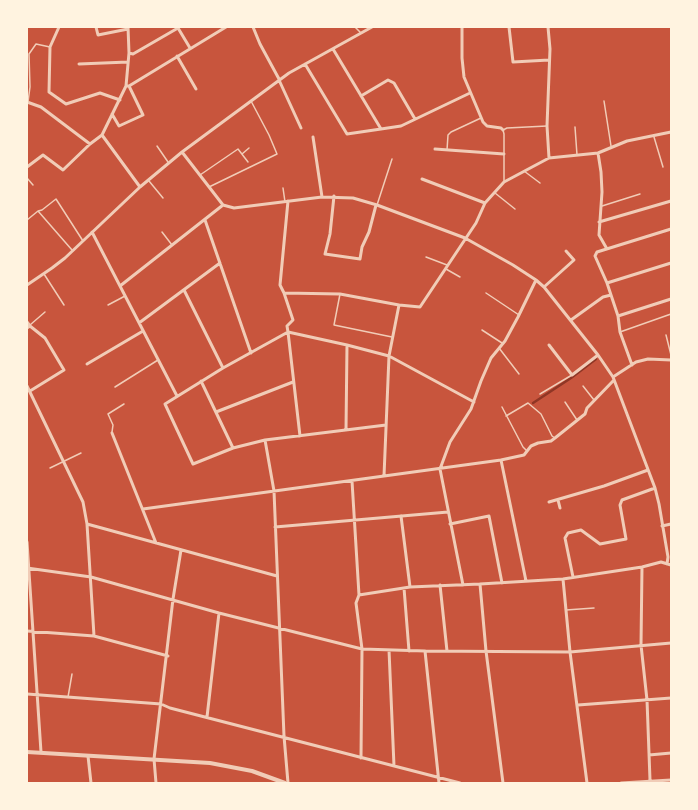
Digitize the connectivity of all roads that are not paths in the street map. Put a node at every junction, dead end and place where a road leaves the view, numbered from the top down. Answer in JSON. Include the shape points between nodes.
{"nodes":[{"id":1,"x":59,"y":27,"type":"edge"},
{"id":2,"x":96,"y":27,"type":"edge"},
{"id":3,"x":226,"y":27,"type":"edge"},
{"id":4,"x":253,"y":27,"type":"edge"},
{"id":5,"x":355,"y":27,"type":"edge"},
{"id":6,"x":372,"y":27,"type":"edge"},
{"id":7,"x":462,"y":27,"type":"edge"},
{"id":8,"x":509,"y":27,"type":"edge"},
{"id":9,"x":548,"y":27,"type":"edge"},
{"id":10,"x":128,"y":28,"type":"edge"},
{"id":11,"x":361,"y":33,"type":"junction"},
{"id":12,"x":50,"y":47,"type":"junction"},
{"id":13,"x":190,"y":48,"type":"junction"},
{"id":14,"x":333,"y":49,"type":"junction"},
{"id":15,"x":129,"y":53,"type":"junction"},
{"id":16,"x":177,"y":56,"type":"junction"},
{"id":17,"x":550,"y":60,"type":"junction"},
{"id":18,"x":128,"y":62,"type":"junction"},
{"id":19,"x":79,"y":64,"type":"dead end"},
{"id":20,"x":305,"y":64,"type":"junction"},
{"id":21,"x":279,"y":80,"type":"junction"},
{"id":22,"x":128,"y":86,"type":"junction"},
{"id":23,"x":196,"y":89,"type":"dead end"},
{"id":24,"x":470,"y":93,"type":"junction"},
{"id":25,"x":361,"y":96,"type":"junction"},
{"id":26,"x":120,"y":100,"type":"junction"},
{"id":27,"x":250,"y":101,"type":"junction"},
{"id":28,"x":604,"y":101,"type":"dead end"},
{"id":29,"x":28,"y":102,"type":"edge"},
{"id":30,"x":112,"y":114,"type":"junction"},
{"id":31,"x":481,"y":118,"type":"junction"},
{"id":32,"x":415,"y":119,"type":"junction"},
{"id":33,"x":547,"y":126,"type":"junction"},
{"id":34,"x":575,"y":127,"type":"dead end"},
{"id":35,"x":301,"y":128,"type":"dead end"},
{"id":36,"x":381,"y":129,"type":"junction"},
{"id":37,"x":503,"y":130,"type":"junction"},
{"id":38,"x":671,"y":132,"type":"edge"},
{"id":39,"x":102,"y":135,"type":"junction"},
{"id":40,"x":654,"y":135,"type":"junction"},
{"id":41,"x":313,"y":137,"type":"dead end"},
{"id":42,"x":90,"y":144,"type":"junction"},
{"id":43,"x":157,"y":146,"type":"dead end"},
{"id":44,"x":249,"y":148,"type":"dead end"},
{"id":45,"x":611,"y":148,"type":"junction"},
{"id":46,"x":435,"y":149,"type":"dead end"},
{"id":47,"x":447,"y":150,"type":"junction"},
{"id":48,"x":182,"y":152,"type":"junction"},
{"id":49,"x":598,"y":153,"type":"junction"},
{"id":50,"x":242,"y":154,"type":"junction"},
{"id":51,"x":504,"y":154,"type":"junction"},
{"id":52,"x":577,"y":155,"type":"junction"},
{"id":53,"x":549,"y":158,"type":"junction"},
{"id":54,"x":392,"y":159,"type":"dead end"},
{"id":55,"x":248,"y":162,"type":"dead end"},
{"id":56,"x":169,"y":163,"type":"junction"},
{"id":57,"x":27,"y":167,"type":"edge"},
{"id":58,"x":663,"y":167,"type":"dead end"},
{"id":59,"x":524,"y":171,"type":"junction"},
{"id":60,"x":200,"y":175,"type":"junction"},
{"id":61,"x":27,"y":178,"type":"edge"},
{"id":62,"x":422,"y":179,"type":"dead end"},
{"id":63,"x":148,"y":180,"type":"junction"},
{"id":64,"x":504,"y":182,"type":"junction"},
{"id":65,"x":540,"y":183,"type":"dead end"},
{"id":66,"x":33,"y":185,"type":"dead end"},
{"id":67,"x":140,"y":187,"type":"junction"},
{"id":68,"x":210,"y":187,"type":"junction"},
{"id":69,"x":283,"y":188,"type":"dead end"},
{"id":70,"x":495,"y":193,"type":"junction"},
{"id":71,"x":640,"y":194,"type":"dead end"},
{"id":72,"x":322,"y":196,"type":"junction"},
{"id":73,"x":334,"y":196,"type":"junction"},
{"id":74,"x":163,"y":198,"type":"dead end"},
{"id":75,"x":671,"y":201,"type":"edge"},
{"id":76,"x":287,"y":202,"type":"junction"},
{"id":77,"x":485,"y":203,"type":"junction"},
{"id":78,"x":223,"y":205,"type":"junction"},
{"id":79,"x":376,"y":205,"type":"junction"},
{"id":80,"x":600,"y":206,"type":"junction"},
{"id":81,"x":515,"y":209,"type":"dead end"},
{"id":82,"x":38,"y":211,"type":"junction"},
{"id":83,"x":27,"y":220,"type":"edge"},
{"id":84,"x":204,"y":220,"type":"junction"},
{"id":85,"x":600,"y":222,"type":"junction"},
{"id":86,"x":671,"y":229,"type":"edge"},
{"id":87,"x":92,"y":232,"type":"junction"},
{"id":88,"x":162,"y":232,"type":"dead end"},
{"id":89,"x":465,"y":238,"type":"junction"},
{"id":90,"x":83,"y":241,"type":"junction"},
{"id":91,"x":172,"y":245,"type":"junction"},
{"id":92,"x":607,"y":249,"type":"junction"},
{"id":93,"x":73,"y":250,"type":"junction"},
{"id":94,"x":566,"y":251,"type":"dead end"},
{"id":95,"x":426,"y":257,"type":"dead end"},
{"id":96,"x":220,"y":263,"type":"junction"},
{"id":97,"x":671,"y":263,"type":"edge"},
{"id":98,"x":446,"y":267,"type":"junction"},
{"id":99,"x":44,"y":274,"type":"junction"},
{"id":100,"x":460,"y":277,"type":"dead end"},
{"id":101,"x":536,"y":280,"type":"junction"},
{"id":102,"x":27,"y":284,"type":"edge"},
{"id":103,"x":607,"y":284,"type":"junction"},
{"id":104,"x":120,"y":286,"type":"junction"},
{"id":105,"x":544,"y":287,"type":"junction"},
{"id":106,"x":184,"y":290,"type":"junction"},
{"id":107,"x":284,"y":293,"type":"junction"},
{"id":108,"x":486,"y":293,"type":"dead end"},
{"id":109,"x":340,"y":294,"type":"junction"},
{"id":110,"x":611,"y":295,"type":"junction"},
{"id":111,"x":125,"y":296,"type":"junction"},
{"id":112,"x":671,"y":299,"type":"edge"},
{"id":113,"x":399,"y":304,"type":"junction"},
{"id":114,"x":64,"y":305,"type":"dead end"},
{"id":115,"x":108,"y":305,"type":"dead end"},
{"id":116,"x":45,"y":312,"type":"dead end"},
{"id":117,"x":671,"y":314,"type":"edge"},
{"id":118,"x":519,"y":315,"type":"junction"},
{"id":119,"x":618,"y":316,"type":"junction"},
{"id":120,"x":570,"y":320,"type":"junction"},
{"id":121,"x":27,"y":322,"type":"edge"},
{"id":122,"x":139,"y":323,"type":"junction"},
{"id":123,"x":28,"y":327,"type":"edge"},
{"id":124,"x":482,"y":330,"type":"dead end"},
{"id":125,"x":143,"y":331,"type":"junction"},
{"id":126,"x":288,"y":332,"type":"junction"},
{"id":127,"x":620,"y":332,"type":"junction"},
{"id":128,"x":666,"y":335,"type":"dead end"},
{"id":129,"x":392,"y":337,"type":"junction"},
{"id":130,"x":503,"y":344,"type":"junction"},
{"id":131,"x":549,"y":344,"type":"dead end"},
{"id":132,"x":347,"y":345,"type":"junction"},
{"id":133,"x":499,"y":348,"type":"junction"},
{"id":134,"x":251,"y":353,"type":"junction"},
{"id":135,"x":598,"y":355,"type":"junction"},
{"id":136,"x":671,"y":355,"type":"edge"},
{"id":137,"x":389,"y":356,"type":"junction"},
{"id":138,"x":158,"y":360,"type":"junction"},
{"id":139,"x":671,"y":360,"type":"edge"},
{"id":140,"x":87,"y":364,"type":"dead end"},
{"id":141,"x":632,"y":365,"type":"junction"},
{"id":142,"x":223,"y":368,"type":"junction"},
{"id":143,"x":519,"y":374,"type":"dead end"},
{"id":144,"x":572,"y":375,"type":"junction"},
{"id":145,"x":613,"y":378,"type":"junction"},
{"id":146,"x":201,"y":381,"type":"junction"},
{"id":147,"x":293,"y":382,"type":"junction"},
{"id":148,"x":27,"y":386,"type":"edge"},
{"id":149,"x":583,"y":386,"type":"dead end"},
{"id":150,"x":115,"y":387,"type":"dead end"},
{"id":151,"x":30,"y":391,"type":"junction"},
{"id":152,"x":540,"y":394,"type":"dead end"},
{"id":153,"x":177,"y":396,"type":"junction"},
{"id":154,"x":594,"y":400,"type":"junction"},
{"id":155,"x":474,"y":402,"type":"junction"},
{"id":156,"x":565,"y":402,"type":"dead end"},
{"id":157,"x":124,"y":404,"type":"dead end"},
{"id":158,"x":502,"y":407,"type":"dead end"},
{"id":159,"x":216,"y":412,"type":"junction"},
{"id":160,"x":506,"y":416,"type":"junction"},
{"id":161,"x":577,"y":420,"type":"junction"},
{"id":162,"x":386,"y":425,"type":"junction"},
{"id":163,"x":346,"y":430,"type":"junction"},
{"id":164,"x":112,"y":433,"type":"joint"},
{"id":165,"x":300,"y":436,"type":"junction"},
{"id":166,"x":555,"y":438,"type":"junction"},
{"id":167,"x":265,"y":440,"type":"junction"},
{"id":168,"x":233,"y":448,"type":"junction"},
{"id":169,"x":527,"y":451,"type":"junction"},
{"id":170,"x":80,"y":453,"type":"dead end"},
{"id":171,"x":501,"y":460,"type":"junction"},
{"id":172,"x":64,"y":461,"type":"junction"},
{"id":173,"x":50,"y":468,"type":"dead end"},
{"id":174,"x":440,"y":469,"type":"junction"},
{"id":175,"x":648,"y":470,"type":"junction"},
{"id":176,"x":384,"y":476,"type":"junction"},
{"id":177,"x":352,"y":481,"type":"junction"},
{"id":178,"x":655,"y":488,"type":"junction"},
{"id":179,"x":274,"y":491,"type":"junction"},
{"id":180,"x":558,"y":500,"type":"junction"},
{"id":181,"x":549,"y":502,"type":"dead end"},
{"id":182,"x":560,"y":508,"type":"dead end"},
{"id":183,"x":143,"y":509,"type":"junction"},
{"id":184,"x":448,"y":512,"type":"junction"},
{"id":185,"x":401,"y":516,"type":"junction"},
{"id":186,"x":355,"y":520,"type":"junction"},
{"id":187,"x":87,"y":524,"type":"junction"},
{"id":188,"x":450,"y":524,"type":"junction"},
{"id":189,"x":671,"y":524,"type":"edge"},
{"id":190,"x":662,"y":526,"type":"junction"},
{"id":191,"x":275,"y":527,"type":"junction"},
{"id":192,"x":27,"y":542,"type":"edge"},
{"id":193,"x":156,"y":544,"type":"junction"},
{"id":194,"x":181,"y":550,"type":"junction"},
{"id":195,"x":667,"y":564,"type":"junction"},
{"id":196,"x":671,"y":565,"type":"edge"},
{"id":197,"x":642,"y":567,"type":"junction"},
{"id":198,"x":28,"y":568,"type":"edge"},
{"id":199,"x":277,"y":576,"type":"junction"},
{"id":200,"x":573,"y":577,"type":"junction"},
{"id":201,"x":91,"y":578,"type":"junction"},
{"id":202,"x":564,"y":579,"type":"junction"},
{"id":203,"x":526,"y":581,"type":"junction"},
{"id":204,"x":502,"y":583,"type":"junction"},
{"id":205,"x":480,"y":584,"type":"junction"},
{"id":206,"x":440,"y":585,"type":"junction"},
{"id":207,"x":463,"y":585,"type":"junction"},
{"id":208,"x":410,"y":587,"type":"junction"},
{"id":209,"x":404,"y":588,"type":"junction"},
{"id":210,"x":359,"y":595,"type":"junction"},
{"id":211,"x":173,"y":600,"type":"junction"},
{"id":212,"x":594,"y":608,"type":"dead end"},
{"id":213,"x":566,"y":610,"type":"junction"},
{"id":214,"x":219,"y":613,"type":"junction"},
{"id":215,"x":280,"y":628,"type":"junction"},
{"id":216,"x":27,"y":631,"type":"edge"},
{"id":217,"x":34,"y":632,"type":"junction"},
{"id":218,"x":94,"y":636,"type":"junction"},
{"id":219,"x":671,"y":643,"type":"edge"},
{"id":220,"x":642,"y":645,"type":"junction"},
{"id":221,"x":362,"y":649,"type":"junction"},
{"id":222,"x":389,"y":650,"type":"junction"},
{"id":223,"x":409,"y":651,"type":"junction"},
{"id":224,"x":425,"y":651,"type":"junction"},
{"id":225,"x":447,"y":651,"type":"junction"},
{"id":226,"x":486,"y":652,"type":"junction"},
{"id":227,"x":570,"y":652,"type":"junction"},
{"id":228,"x":168,"y":656,"type":"junction"},
{"id":229,"x":72,"y":674,"type":"dead end"},
{"id":230,"x":27,"y":694,"type":"edge"},
{"id":231,"x":38,"y":695,"type":"junction"},
{"id":232,"x":68,"y":697,"type":"junction"},
{"id":233,"x":671,"y":698,"type":"edge"},
{"id":234,"x":647,"y":700,"type":"junction"},
{"id":235,"x":161,"y":704,"type":"junction"},
{"id":236,"x":578,"y":705,"type":"junction"},
{"id":237,"x":208,"y":716,"type":"junction"},
{"id":238,"x":284,"y":736,"type":"junction"},
{"id":239,"x":27,"y":752,"type":"edge"},
{"id":240,"x":42,"y":752,"type":"junction"},
{"id":241,"x":671,"y":753,"type":"edge"},
{"id":242,"x":649,"y":755,"type":"junction"},
{"id":243,"x":88,"y":756,"type":"junction"},
{"id":244,"x":361,"y":758,"type":"junction"},
{"id":245,"x":154,"y":760,"type":"junction"},
{"id":246,"x":394,"y":766,"type":"junction"},
{"id":247,"x":438,"y":777,"type":"junction"},
{"id":248,"x":650,"y":780,"type":"junction"},
{"id":249,"x":671,"y":780,"type":"edge"},
{"id":250,"x":91,"y":783,"type":"edge"},
{"id":251,"x":156,"y":783,"type":"edge"},
{"id":252,"x":286,"y":783,"type":"edge"},
{"id":253,"x":439,"y":783,"type":"edge"},
{"id":254,"x":460,"y":783,"type":"edge"},
{"id":255,"x":502,"y":783,"type":"edge"},
{"id":256,"x":587,"y":783,"type":"edge"},
{"id":257,"x":621,"y":783,"type":"edge"}],
"edges":[{"from":1,"to":12,"type":"street"},
{"from":2,"to":10,"type":"street","via":[[98,35]]},
{"from":3,"to":13,"type":"street"},
{"from":4,"to":21,"type":"street"},
{"from":5,"to":11,"type":"lane"},
{"from":6,"to":11,"type":"street"},
{"from":7,"to":24,"type":"street","via":[[464,77]]},
{"from":8,"to":17,"type":"street","via":[[513,62]]},
{"from":9,"to":17,"type":"street"},
{"from":10,"to":15,"type":"street"},
{"from":11,"to":14,"type":"street"},
{"from":12,"to":26,"type":"street","via":[[49,92],[66,104],[100,93]]},
{"from":12,"to":29,"type":"lane","via":[[36,44],[29,54]]},
{"from":13,"to":15,"type":"street","via":[[178,28],[133,54]]},
{"from":13,"to":16,"type":"street"},
{"from":14,"to":20,"type":"street"},
{"from":14,"to":25,"type":"street"},
{"from":15,"to":18,"type":"street"},
{"from":16,"to":22,"type":"street"},
{"from":16,"to":23,"type":"street"},
{"from":17,"to":33,"type":"street"},
{"from":18,"to":19,"type":"street"},
{"from":18,"to":22,"type":"street"},
{"from":20,"to":21,"type":"street"},
{"from":20,"to":36,"type":"street","via":[[347,134]]},
{"from":21,"to":27,"type":"street"},
{"from":21,"to":35,"type":"street"},
{"from":22,"to":26,"type":"street"},
{"from":22,"to":30,"type":"street","via":[[143,115],[119,126]]},
{"from":24,"to":31,"type":"street"},
{"from":24,"to":32,"type":"street"},
{"from":25,"to":32,"type":"street","via":[[388,80],[394,83]]},
{"from":25,"to":36,"type":"street"},
{"from":26,"to":30,"type":"street"},
{"from":27,"to":48,"type":"street"},
{"from":27,"to":68,"type":"lane","via":[[277,154]]},
{"from":28,"to":45,"type":"lane"},
{"from":29,"to":42,"type":"street","via":[[41,106]]},
{"from":30,"to":39,"type":"street"},
{"from":31,"to":37,"type":"street","via":[[487,126]]},
{"from":31,"to":47,"type":"lane","via":[[451,132],[448,135]]},
{"from":32,"to":36,"type":"street","via":[[401,126]]},
{"from":33,"to":37,"type":"lane"},
{"from":33,"to":53,"type":"street"},
{"from":34,"to":52,"type":"lane"},
{"from":37,"to":51,"type":"lane"},
{"from":38,"to":40,"type":"street"},
{"from":39,"to":42,"type":"street"},
{"from":39,"to":67,"type":"street"},
{"from":40,"to":45,"type":"street","via":[[627,141]]},
{"from":40,"to":58,"type":"lane"},
{"from":41,"to":72,"type":"street"},
{"from":42,"to":57,"type":"street","via":[[63,170],[43,155]]},
{"from":43,"to":56,"type":"lane"},
{"from":44,"to":50,"type":"lane"},
{"from":45,"to":49,"type":"street"},
{"from":46,"to":47,"type":"street"},
{"from":47,"to":51,"type":"street"},
{"from":48,"to":56,"type":"street"},
{"from":48,"to":60,"type":"street"},
{"from":49,"to":52,"type":"street"},
{"from":49,"to":80,"type":"street"},
{"from":50,"to":55,"type":"lane"},
{"from":50,"to":60,"type":"lane","via":[[238,149]]},
{"from":51,"to":64,"type":"lane"},
{"from":52,"to":53,"type":"street"},
{"from":53,"to":59,"type":"street"},
{"from":54,"to":79,"type":"lane"},
{"from":56,"to":63,"type":"street"},
{"from":59,"to":64,"type":"street"},
{"from":59,"to":65,"type":"lane"},
{"from":60,"to":68,"type":"street"},
{"from":61,"to":66,"type":"lane"},
{"from":62,"to":77,"type":"street"},
{"from":63,"to":67,"type":"street"},
{"from":63,"to":74,"type":"lane"},
{"from":64,"to":70,"type":"street"},
{"from":67,"to":87,"type":"street"},
{"from":68,"to":78,"type":"street"},
{"from":69,"to":76,"type":"lane"},
{"from":70,"to":77,"type":"street"},
{"from":70,"to":81,"type":"lane"},
{"from":71,"to":80,"type":"lane"},
{"from":72,"to":73,"type":"street"},
{"from":72,"to":76,"type":"street"},
{"from":73,"to":79,"type":"street","via":[[353,198]]},
{"from":73,"to":79,"type":"street","via":[[325,254],[360,259]]},
{"from":75,"to":85,"type":"street"},
{"from":76,"to":78,"type":"street","via":[[234,208]]},
{"from":76,"to":107,"type":"street","via":[[280,285]]},
{"from":77,"to":89,"type":"street","via":[[476,223]]},
{"from":78,"to":84,"type":"street"},
{"from":79,"to":89,"type":"street"},
{"from":80,"to":85,"type":"street"},
{"from":82,"to":83,"type":"lane"},
{"from":82,"to":90,"type":"lane","via":[[56,199]]},
{"from":82,"to":93,"type":"lane"},
{"from":84,"to":91,"type":"street"},
{"from":84,"to":96,"type":"street"},
{"from":85,"to":92,"type":"street","via":[[599,235]]},
{"from":86,"to":92,"type":"street"},
{"from":87,"to":90,"type":"street"},
{"from":87,"to":104,"type":"street"},
{"from":88,"to":91,"type":"lane"},
{"from":89,"to":98,"type":"street"},
{"from":89,"to":101,"type":"street"},
{"from":90,"to":93,"type":"street"},
{"from":91,"to":104,"type":"street"},
{"from":92,"to":103,"type":"street","via":[[597,252],[595,256]]},
{"from":93,"to":99,"type":"street"},
{"from":94,"to":105,"type":"street","via":[[574,260]]},
{"from":95,"to":98,"type":"lane"},
{"from":96,"to":106,"type":"street"},
{"from":96,"to":134,"type":"street"},
{"from":97,"to":103,"type":"street"},
{"from":98,"to":100,"type":"lane"},
{"from":98,"to":113,"type":"street","via":[[420,306]]},
{"from":99,"to":102,"type":"street"},
{"from":99,"to":114,"type":"lane"},
{"from":101,"to":105,"type":"street"},
{"from":101,"to":118,"type":"street"},
{"from":103,"to":110,"type":"street"},
{"from":104,"to":111,"type":"street"},
{"from":105,"to":120,"type":"street"},
{"from":106,"to":122,"type":"street"},
{"from":106,"to":142,"type":"street"},
{"from":107,"to":109,"type":"street"},
{"from":107,"to":126,"type":"street","via":[[293,320],[287,326]]},
{"from":108,"to":118,"type":"lane"},
{"from":109,"to":113,"type":"street"},
{"from":109,"to":129,"type":"lane","via":[[334,325]]},
{"from":110,"to":119,"type":"street"},
{"from":110,"to":120,"type":"street","via":[[603,297]]},
{"from":111,"to":115,"type":"lane"},
{"from":111,"to":122,"type":"street"},
{"from":112,"to":119,"type":"street"},
{"from":113,"to":129,"type":"street"},
{"from":116,"to":123,"type":"lane"},
{"from":117,"to":127,"type":"lane"},
{"from":118,"to":130,"type":"street"},
{"from":119,"to":127,"type":"street"},
{"from":120,"to":135,"type":"street"},
{"from":121,"to":123,"type":"street"},
{"from":122,"to":125,"type":"street"},
{"from":123,"to":151,"type":"street","via":[[45,338],[64,370]]},
{"from":124,"to":130,"type":"lane"},
{"from":125,"to":138,"type":"street"},
{"from":125,"to":140,"type":"street"},
{"from":126,"to":132,"type":"street"},
{"from":126,"to":134,"type":"street"},
{"from":126,"to":147,"type":"street"},
{"from":127,"to":141,"type":"street"},
{"from":128,"to":136,"type":"lane"},
{"from":129,"to":137,"type":"street"},
{"from":130,"to":133,"type":"street"},
{"from":131,"to":144,"type":"street"},
{"from":132,"to":137,"type":"street"},
{"from":132,"to":163,"type":"street"},
{"from":133,"to":143,"type":"lane"},
{"from":133,"to":155,"type":"street","via":[[491,358]]},
{"from":134,"to":142,"type":"street"},
{"from":135,"to":144,"type":"street"},
{"from":135,"to":145,"type":"street"},
{"from":137,"to":155,"type":"street"},
{"from":137,"to":162,"type":"street"},
{"from":138,"to":150,"type":"lane"},
{"from":138,"to":153,"type":"street"},
{"from":139,"to":141,"type":"street","via":[[648,359]]},
{"from":141,"to":145,"type":"street"},
{"from":142,"to":146,"type":"street"},
{"from":144,"to":152,"type":"lane"},
{"from":145,"to":154,"type":"street"},
{"from":145,"to":175,"type":"street"},
{"from":146,"to":153,"type":"street"},
{"from":146,"to":159,"type":"street"},
{"from":147,"to":159,"type":"street"},
{"from":147,"to":165,"type":"street"},
{"from":148,"to":151,"type":"street"},
{"from":149,"to":154,"type":"lane"},
{"from":151,"to":172,"type":"street"},
{"from":153,"to":168,"type":"street","via":[[166,404],[193,464]]},
{"from":154,"to":161,"type":"street","via":[[585,414]]},
{"from":155,"to":174,"type":"street","via":[[450,442]]},
{"from":156,"to":161,"type":"lane"},
{"from":157,"to":164,"type":"lane","via":[[108,414],[113,425]]},
{"from":158,"to":160,"type":"lane"},
{"from":159,"to":168,"type":"street"},
{"from":160,"to":166,"type":"lane","via":[[528,403],[541,414]]},
{"from":160,"to":169,"type":"lane"},
{"from":161,"to":166,"type":"street"},
{"from":162,"to":163,"type":"street"},
{"from":162,"to":176,"type":"street"},
{"from":163,"to":165,"type":"street"},
{"from":164,"to":183,"type":"street"},
{"from":165,"to":167,"type":"street"},
{"from":166,"to":169,"type":"street","via":[[531,446]]},
{"from":167,"to":168,"type":"street"},
{"from":167,"to":179,"type":"street"},
{"from":169,"to":171,"type":"street","via":[[524,455]]},
{"from":170,"to":172,"type":"lane"},
{"from":171,"to":174,"type":"street"},
{"from":171,"to":203,"type":"street"},
{"from":172,"to":173,"type":"lane"},
{"from":172,"to":187,"type":"street","via":[[81,495]]},
{"from":174,"to":176,"type":"street"},
{"from":174,"to":184,"type":"street"},
{"from":175,"to":178,"type":"street"},
{"from":175,"to":180,"type":"street"},
{"from":176,"to":177,"type":"street"},
{"from":177,"to":179,"type":"street"},
{"from":177,"to":186,"type":"street"},
{"from":178,"to":190,"type":"street"},
{"from":178,"to":200,"type":"street","via":[[622,500],[620,504],[626,539],[600,544],[581,530],[568,534],[565,538]]},
{"from":179,"to":183,"type":"street"},
{"from":179,"to":191,"type":"street"},
{"from":180,"to":181,"type":"street"},
{"from":180,"to":182,"type":"street"},
{"from":183,"to":193,"type":"street"},
{"from":184,"to":185,"type":"street"},
{"from":184,"to":188,"type":"street"},
{"from":185,"to":186,"type":"street"},
{"from":185,"to":208,"type":"street"},
{"from":186,"to":191,"type":"street"},
{"from":186,"to":210,"type":"street"},
{"from":187,"to":193,"type":"street"},
{"from":187,"to":201,"type":"street"},
{"from":188,"to":204,"type":"street","via":[[489,516]]},
{"from":188,"to":207,"type":"street"},
{"from":189,"to":190,"type":"street"},
{"from":190,"to":195,"type":"street"},
{"from":191,"to":199,"type":"street"},
{"from":192,"to":198,"type":"street"},
{"from":193,"to":194,"type":"street"},
{"from":194,"to":199,"type":"street"},
{"from":194,"to":211,"type":"street"},
{"from":195,"to":196,"type":"street"},
{"from":195,"to":197,"type":"street","via":[[660,562]]},
{"from":197,"to":200,"type":"street"},
{"from":197,"to":220,"type":"street"},
{"from":198,"to":201,"type":"street"},
{"from":198,"to":217,"type":"street"},
{"from":199,"to":215,"type":"street"},
{"from":200,"to":202,"type":"street"},
{"from":201,"to":211,"type":"street"},
{"from":201,"to":218,"type":"street"},
{"from":202,"to":203,"type":"street"},
{"from":202,"to":213,"type":"street"},
{"from":203,"to":204,"type":"street"},
{"from":204,"to":205,"type":"street"},
{"from":205,"to":207,"type":"street"},
{"from":205,"to":226,"type":"street"},
{"from":206,"to":207,"type":"street"},
{"from":206,"to":208,"type":"street"},
{"from":206,"to":225,"type":"street"},
{"from":208,"to":209,"type":"street"},
{"from":209,"to":210,"type":"street"},
{"from":209,"to":223,"type":"street"},
{"from":210,"to":221,"type":"street","via":[[356,603]]},
{"from":211,"to":214,"type":"street"},
{"from":211,"to":228,"type":"street"},
{"from":212,"to":213,"type":"lane"},
{"from":213,"to":227,"type":"street"},
{"from":214,"to":215,"type":"street"},
{"from":214,"to":237,"type":"street"},
{"from":215,"to":221,"type":"street"},
{"from":215,"to":238,"type":"street"},
{"from":216,"to":217,"type":"street"},
{"from":217,"to":218,"type":"street"},
{"from":217,"to":231,"type":"street"},
{"from":218,"to":228,"type":"street"},
{"from":219,"to":220,"type":"street"},
{"from":220,"to":227,"type":"street"},
{"from":220,"to":234,"type":"street"},
{"from":221,"to":222,"type":"street"},
{"from":221,"to":244,"type":"street"},
{"from":222,"to":223,"type":"street"},
{"from":222,"to":246,"type":"street"},
{"from":223,"to":224,"type":"street"},
{"from":224,"to":225,"type":"street"},
{"from":224,"to":247,"type":"street"},
{"from":225,"to":226,"type":"street"},
{"from":226,"to":227,"type":"street"},
{"from":226,"to":255,"type":"street"},
{"from":227,"to":236,"type":"street"},
{"from":228,"to":235,"type":"street"},
{"from":229,"to":232,"type":"lane"},
{"from":230,"to":231,"type":"street"},
{"from":231,"to":232,"type":"street"},
{"from":231,"to":240,"type":"street"},
{"from":232,"to":235,"type":"street"},
{"from":233,"to":234,"type":"street"},
{"from":234,"to":236,"type":"street"},
{"from":234,"to":242,"type":"street"},
{"from":235,"to":237,"type":"street"},
{"from":235,"to":245,"type":"street"},
{"from":236,"to":256,"type":"street"},
{"from":237,"to":238,"type":"street"},
{"from":238,"to":244,"type":"street"},
{"from":238,"to":252,"type":"street"},
{"from":239,"to":240,"type":"street"},
{"from":240,"to":243,"type":"street"},
{"from":241,"to":242,"type":"street"},
{"from":242,"to":248,"type":"street"},
{"from":243,"to":245,"type":"street"},
{"from":243,"to":250,"type":"street"},
{"from":244,"to":246,"type":"street"},
{"from":245,"to":251,"type":"street"},
{"from":245,"to":252,"type":"street","via":[[230,766]]},
{"from":246,"to":247,"type":"street"},
{"from":247,"to":253,"type":"street"},
{"from":247,"to":254,"type":"street"},
{"from":248,"to":249,"type":"street"},
{"from":248,"to":257,"type":"street"}]}
